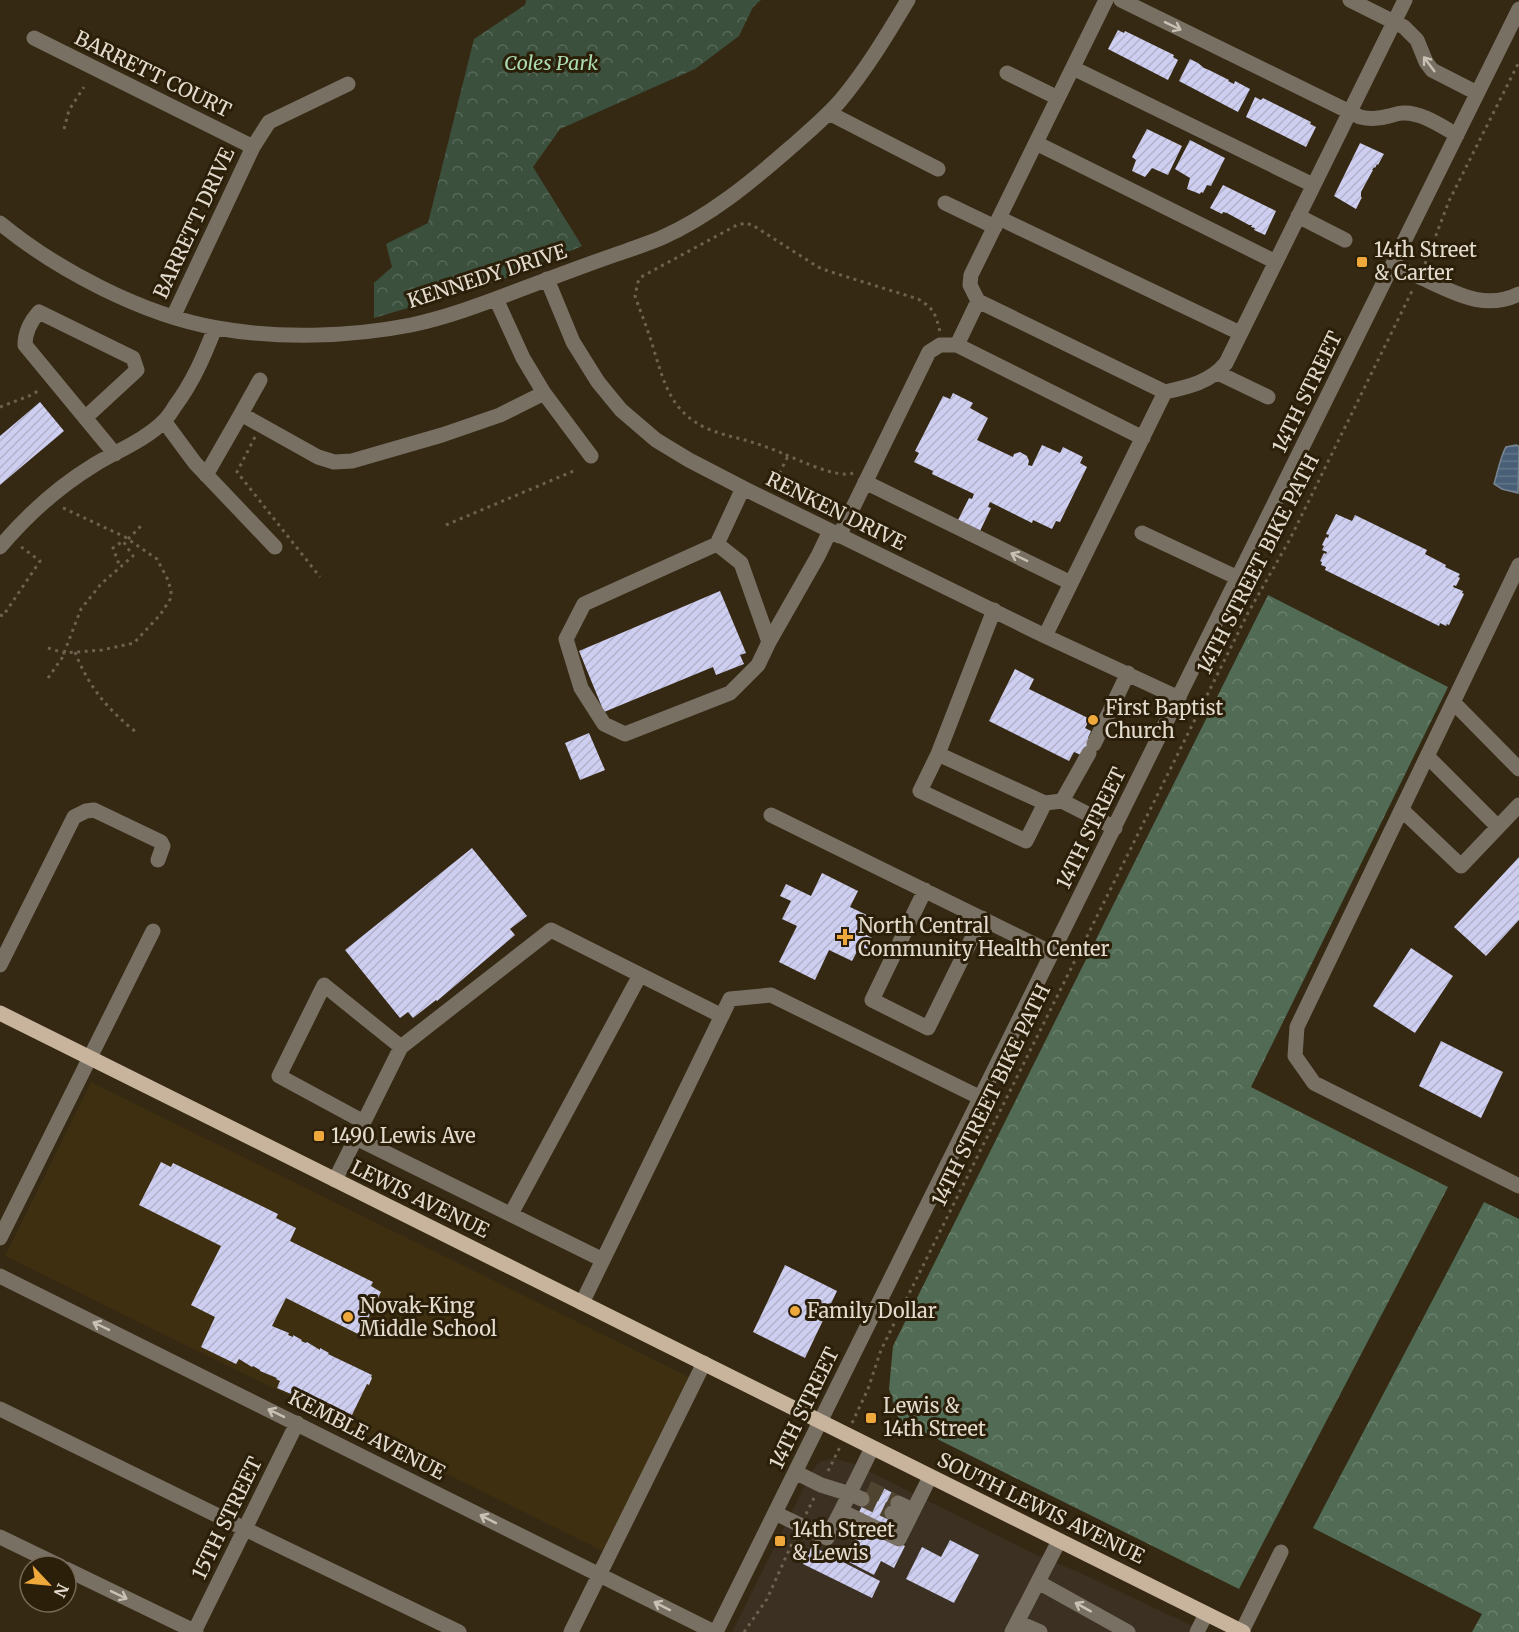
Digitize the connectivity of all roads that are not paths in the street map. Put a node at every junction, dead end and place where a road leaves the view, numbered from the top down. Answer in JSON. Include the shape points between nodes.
{"nodes":[{"id":1,"x":908,"y":0,"type":"edge"},
{"id":2,"x":1106,"y":0,"type":"edge"},
{"id":3,"x":1121,"y":0,"type":"edge"},
{"id":4,"x":1350,"y":0,"type":"edge"},
{"id":5,"x":1405,"y":0,"type":"edge"},
{"id":6,"x":1519,"y":9,"type":"edge"},
{"id":7,"x":1394,"y":22,"type":"junction"},
{"id":8,"x":34,"y":38,"type":"dead end"},
{"id":9,"x":1073,"y":68,"type":"junction"},
{"id":10,"x":1007,"y":73,"type":"dead end"},
{"id":11,"x":348,"y":84,"type":"dead end"},
{"id":12,"x":1477,"y":93,"type":"junction"},
{"id":13,"x":1058,"y":98,"type":"junction"},
{"id":14,"x":1349,"y":112,"type":"junction"},
{"id":15,"x":829,"y":113,"type":"junction"},
{"id":16,"x":1457,"y":135,"type":"junction"},
{"id":17,"x":1036,"y":143,"type":"junction"},
{"id":18,"x":253,"y":147,"type":"junction"},
{"id":19,"x":938,"y":169,"type":"dead end"},
{"id":20,"x":1313,"y":185,"type":"junction"},
{"id":21,"x":945,"y":203,"type":"dead end"},
{"id":22,"x":1298,"y":216,"type":"junction"},
{"id":23,"x":0,"y":223,"type":"edge"},
{"id":24,"x":997,"y":223,"type":"junction"},
{"id":25,"x":1346,"y":240,"type":"dead end"},
{"id":26,"x":1276,"y":262,"type":"junction"},
{"id":27,"x":1392,"y":267,"type":"junction"},
{"id":28,"x":547,"y":279,"type":"junction"},
{"id":29,"x":1519,"y":294,"type":"edge"},
{"id":30,"x":496,"y":299,"type":"junction"},
{"id":31,"x":978,"y":301,"type":"junction"},
{"id":32,"x":173,"y":317,"type":"junction"},
{"id":33,"x":215,"y":328,"type":"junction"},
{"id":34,"x":1240,"y":333,"type":"junction"},
{"id":35,"x":957,"y":345,"type":"junction"},
{"id":36,"x":1218,"y":373,"type":"junction"},
{"id":37,"x":260,"y":380,"type":"dead end"},
{"id":38,"x":1165,"y":392,"type":"junction"},
{"id":39,"x":544,"y":393,"type":"junction"},
{"id":40,"x":1268,"y":397,"type":"dead end"},
{"id":41,"x":241,"y":414,"type":"junction"},
{"id":42,"x":86,"y":418,"type":"junction"},
{"id":43,"x":164,"y":421,"type":"junction"},
{"id":44,"x":1143,"y":438,"type":"junction"},
{"id":45,"x":115,"y":454,"type":"junction"},
{"id":46,"x":591,"y":456,"type":"dead end"},
{"id":47,"x":206,"y":475,"type":"junction"},
{"id":48,"x":860,"y":477,"type":"junction"},
{"id":49,"x":743,"y":488,"type":"junction"},
{"id":50,"x":1142,"y":533,"type":"dead end"},
{"id":51,"x":835,"y":534,"type":"junction"},
{"id":52,"x":717,"y":544,"type":"junction"},
{"id":53,"x":0,"y":547,"type":"edge"},
{"id":54,"x":276,"y":547,"type":"dead end"},
{"id":55,"x":1519,"y":564,"type":"edge"},
{"id":56,"x":1238,"y":578,"type":"junction"},
{"id":57,"x":1071,"y":583,"type":"junction"},
{"id":58,"x":994,"y":610,"type":"junction"},
{"id":59,"x":1045,"y":636,"type":"junction"},
{"id":60,"x":769,"y":642,"type":"junction"},
{"id":61,"x":1128,"y":674,"type":"junction"},
{"id":62,"x":1179,"y":698,"type":"junction"},
{"id":63,"x":1453,"y":702,"type":"junction"},
{"id":64,"x":938,"y":754,"type":"junction"},
{"id":65,"x":1427,"y":756,"type":"junction"},
{"id":66,"x":1519,"y":769,"type":"edge"},
{"id":67,"x":1062,"y":801,"type":"junction"},
{"id":68,"x":1045,"y":803,"type":"junction"},
{"id":69,"x":1519,"y":805,"type":"edge"},
{"id":70,"x":1402,"y":810,"type":"junction"},
{"id":71,"x":771,"y":815,"type":"dead end"},
{"id":72,"x":1498,"y":827,"type":"junction"},
{"id":73,"x":1115,"y":828,"type":"junction"},
{"id":74,"x":158,"y":860,"type":"dead end"},
{"id":75,"x":925,"y":890,"type":"junction"},
{"id":76,"x":982,"y":918,"type":"junction"},
{"id":77,"x":153,"y":931,"type":"dead end"},
{"id":78,"x":1052,"y":953,"type":"junction"},
{"id":79,"x":0,"y":965,"type":"edge"},
{"id":80,"x":640,"y":975,"type":"junction"},
{"id":81,"x":0,"y":1013,"type":"edge"},
{"id":82,"x":722,"y":1016,"type":"junction"},
{"id":83,"x":401,"y":1047,"type":"junction"},
{"id":84,"x":90,"y":1058,"type":"junction"},
{"id":85,"x":981,"y":1098,"type":"junction"},
{"id":86,"x":364,"y":1122,"type":"junction"},
{"id":87,"x":356,"y":1138,"type":"junction"},
{"id":88,"x":335,"y":1180,"type":"junction"},
{"id":89,"x":1519,"y":1186,"type":"edge"},
{"id":90,"x":511,"y":1214,"type":"junction"},
{"id":91,"x":0,"y":1238,"type":"edge"},
{"id":92,"x":603,"y":1260,"type":"junction"},
{"id":93,"x":0,"y":1276,"type":"edge"},
{"id":94,"x":582,"y":1303,"type":"junction"},
{"id":95,"x":704,"y":1363,"type":"junction"},
{"id":96,"x":0,"y":1409,"type":"edge"},
{"id":97,"x":820,"y":1422,"type":"junction"},
{"id":98,"x":297,"y":1424,"type":"junction"},
{"id":99,"x":872,"y":1448,"type":"junction"},
{"id":100,"x":795,"y":1472,"type":"junction"},
{"id":101,"x":930,"y":1477,"type":"junction"},
{"id":102,"x":859,"y":1491,"type":"junction"},
{"id":103,"x":895,"y":1508,"type":"tunnel mouth"},
{"id":104,"x":841,"y":1511,"type":"junction"},
{"id":105,"x":775,"y":1513,"type":"junction"},
{"id":106,"x":911,"y":1516,"type":"junction"},
{"id":107,"x":245,"y":1529,"type":"junction"},
{"id":108,"x":0,"y":1537,"type":"edge"},
{"id":109,"x":1059,"y":1541,"type":"junction"},
{"id":110,"x":1281,"y":1552,"type":"dead end"},
{"id":111,"x":35,"y":1554,"type":"edge"},
{"id":112,"x":599,"y":1574,"type":"junction"},
{"id":113,"x":78,"y":1575,"type":"edge"},
{"id":114,"x":1038,"y":1582,"type":"junction"},
{"id":115,"x":1206,"y":1614,"type":"junction"},
{"id":116,"x":1014,"y":1627,"type":"edge"},
{"id":117,"x":195,"y":1632,"type":"edge"},
{"id":118,"x":459,"y":1632,"type":"edge"},
{"id":119,"x":571,"y":1632,"type":"edge"},
{"id":120,"x":715,"y":1632,"type":"edge"},
{"id":121,"x":1040,"y":1632,"type":"edge"},
{"id":122,"x":1128,"y":1632,"type":"edge"},
{"id":123,"x":1197,"y":1632,"type":"edge"},
{"id":124,"x":1243,"y":1632,"type":"edge"}],
"edges":[{"from":1,"to":15,"type":"street","name":"KENNEDY DRIVE","via":[[883,43]]},
{"from":2,"to":9,"type":"street"},
{"from":3,"to":14,"type":"street","one_way":true},
{"from":4,"to":7,"type":"street"},
{"from":5,"to":7,"type":"street"},
{"from":6,"to":12,"type":"street","name":"14TH STREET"},
{"from":12,"to":7,"type":"street","one_way":true,"via":[[1432,70],[1417,40]]},
{"from":7,"to":14,"type":"street"},
{"from":8,"to":18,"type":"street","name":"BARRETT COURT"},
{"from":9,"to":13,"type":"street"},
{"from":9,"to":20,"type":"street"},
{"from":10,"to":13,"type":"street"},
{"from":11,"to":18,"type":"street","name":"BARRETT DRIVE","via":[[268,122]]},
{"from":12,"to":16,"type":"street","name":"14TH STREET"},
{"from":13,"to":17,"type":"street"},
{"from":14,"to":16,"type":"street","via":[[1369,119],[1409,112]]},
{"from":14,"to":20,"type":"street"},
{"from":15,"to":19,"type":"street"},
{"from":15,"to":28,"type":"street","name":"KENNEDY DRIVE","via":[[714,209],[661,238]]},
{"from":16,"to":27,"type":"street","name":"14TH STREET"},
{"from":17,"to":24,"type":"street"},
{"from":17,"to":26,"type":"street"},
{"from":18,"to":32,"type":"street","name":"BARRETT DRIVE"},
{"from":20,"to":22,"type":"street"},
{"from":21,"to":24,"type":"street"},
{"from":22,"to":25,"type":"street"},
{"from":22,"to":26,"type":"street"},
{"from":23,"to":32,"type":"street","name":"KENNEDY DRIVE","via":[[74,274]]},
{"from":24,"to":31,"type":"street","via":[[971,275],[970,285]]},
{"from":24,"to":34,"type":"street"},
{"from":26,"to":34,"type":"street"},
{"from":27,"to":29,"type":"street","via":[[1481,301],[1503,300]]},
{"from":27,"to":56,"type":"street","name":"14TH STREET"},
{"from":28,"to":30,"type":"street","name":"KENNEDY DRIVE"},
{"from":28,"to":49,"type":"street","name":"RENKEN DRIVE","via":[[573,342],[621,410],[664,445]]},
{"from":30,"to":33,"type":"street","name":"KENNEDY DRIVE","via":[[412,325],[335,335]]},
{"from":30,"to":39,"type":"street"},
{"from":31,"to":35,"type":"street"},
{"from":31,"to":38,"type":"street"},
{"from":32,"to":33,"type":"street","name":"KENNEDY DRIVE"},
{"from":33,"to":43,"type":"street","via":[[187,390]]},
{"from":34,"to":36,"type":"street"},
{"from":35,"to":44,"type":"street"},
{"from":35,"to":48,"type":"street","via":[[940,345],[929,352]]},
{"from":36,"to":38,"type":"street","via":[[1202,382]]},
{"from":36,"to":40,"type":"street"},
{"from":37,"to":41,"type":"street"},
{"from":38,"to":44,"type":"street"},
{"from":39,"to":41,"type":"street","via":[[500,415],[352,461],[334,462],[318,457]]},
{"from":39,"to":46,"type":"street"},
{"from":41,"to":47,"type":"street"},
{"from":42,"to":42,"type":"street","via":[[25,345],[25,335],[39,312],[133,358],[137,370]]},
{"from":42,"to":45,"type":"street"},
{"from":43,"to":45,"type":"street"},
{"from":43,"to":47,"type":"street"},
{"from":44,"to":57,"type":"street"},
{"from":45,"to":53,"type":"street","via":[[63,486]]},
{"from":47,"to":54,"type":"street"},
{"from":48,"to":51,"type":"street"},
{"from":57,"to":48,"type":"street","one_way":true},
{"from":49,"to":51,"type":"street","name":"RENKEN DRIVE"},
{"from":49,"to":52,"type":"street"},
{"from":50,"to":56,"type":"street"},
{"from":51,"to":58,"type":"street","name":"RENKEN DRIVE"},
{"from":51,"to":60,"type":"street","via":[[818,556]]},
{"from":52,"to":60,"type":"street","via":[[741,563]]},
{"from":52,"to":60,"type":"street","via":[[584,604],[566,639],[581,688],[604,724],[625,734],[730,693],[758,665]]},
{"from":55,"to":63,"type":"street"},
{"from":56,"to":62,"type":"street","name":"14TH STREET"},
{"from":57,"to":59,"type":"street"},
{"from":58,"to":59,"type":"street","name":"RENKEN DRIVE"},
{"from":58,"to":64,"type":"street"},
{"from":59,"to":61,"type":"street","name":"RENKEN DRIVE"},
{"from":61,"to":62,"type":"street","name":"RENKEN DRIVE"},
{"from":61,"to":67,"type":"street"},
{"from":62,"to":73,"type":"street","name":"14TH STREET"},
{"from":63,"to":65,"type":"street"},
{"from":63,"to":66,"type":"street"},
{"from":64,"to":68,"type":"street"},
{"from":64,"to":68,"type":"street","via":[[920,791],[1026,841]]},
{"from":65,"to":70,"type":"street"},
{"from":65,"to":72,"type":"street"},
{"from":67,"to":68,"type":"street"},
{"from":67,"to":73,"type":"street"},
{"from":69,"to":72,"type":"street"},
{"from":70,"to":72,"type":"street","via":[[1461,866]]},
{"from":70,"to":89,"type":"street","via":[[1297,1027],[1295,1056],[1314,1083]]},
{"from":71,"to":75,"type":"street"},
{"from":73,"to":78,"type":"street","name":"14TH STREET"},
{"from":74,"to":79,"type":"street","via":[[161,842],[94,810],[74,817]]},
{"from":75,"to":76,"type":"street"},
{"from":75,"to":76,"type":"street","via":[[872,1000],[928,1028]]},
{"from":76,"to":78,"type":"street"},
{"from":77,"to":84,"type":"street"},
{"from":78,"to":85,"type":"street","name":"14TH STREET"},
{"from":80,"to":82,"type":"street"},
{"from":80,"to":83,"type":"street","via":[[551,930]]},
{"from":80,"to":90,"type":"street"},
{"from":81,"to":84,"type":"main road","name":"LEWIS AVENUE"},
{"from":82,"to":85,"type":"street","via":[[730,999],[771,994]]},
{"from":82,"to":92,"type":"street"},
{"from":83,"to":86,"type":"street"},
{"from":83,"to":86,"type":"street","via":[[324,984],[279,1076]]},
{"from":84,"to":88,"type":"main road","name":"LEWIS AVENUE"},
{"from":84,"to":91,"type":"street"},
{"from":85,"to":97,"type":"street","name":"14TH STREET"},
{"from":86,"to":87,"type":"street"},
{"from":87,"to":88,"type":"street"},
{"from":87,"to":90,"type":"street"},
{"from":88,"to":94,"type":"main road","name":"LEWIS AVENUE"},
{"from":90,"to":92,"type":"street"},
{"from":92,"to":94,"type":"street"},
{"from":98,"to":93,"type":"street","name":"KEMBLE AVENUE","one_way":true},
{"from":94,"to":95,"type":"main road","name":"LEWIS AVENUE"},
{"from":95,"to":97,"type":"main road","name":"LEWIS AVENUE"},
{"from":95,"to":112,"type":"street"},
{"from":96,"to":107,"type":"street"},
{"from":97,"to":99,"type":"main road","name":"SOUTH LEWIS AVENUE"},
{"from":97,"to":100,"type":"street","name":"14TH STREET"},
{"from":98,"to":107,"type":"street","name":"15TH STREET"},
{"from":112,"to":98,"type":"street","name":"KEMBLE AVENUE","one_way":true},
{"from":99,"to":101,"type":"main road","name":"SOUTH LEWIS AVENUE"},
{"from":99,"to":102,"type":"street"},
{"from":100,"to":102,"type":"street","via":[[821,1485]]},
{"from":100,"to":105,"type":"street","name":"14TH STREET"},
{"from":101,"to":106,"type":"street"},
{"from":101,"to":109,"type":"main road","name":"SOUTH LEWIS AVENUE"},
{"from":102,"to":104,"type":"street"},
{"from":103,"to":106,"type":"street"},
{"from":104,"to":105,"type":"street","via":[[827,1538]]},
{"from":104,"to":106,"type":"street","via":[[899,1539]]},
{"from":105,"to":120,"type":"street","name":"14TH STREET"},
{"from":107,"to":117,"type":"street","name":"15TH STREET"},
{"from":107,"to":118,"type":"street"},
{"from":108,"to":111,"type":"street"},
{"from":109,"to":114,"type":"street"},
{"from":109,"to":115,"type":"main road","name":"SOUTH LEWIS AVENUE"},
{"from":110,"to":124,"type":"street"},
{"from":112,"to":119,"type":"street"},
{"from":120,"to":112,"type":"street","name":"KEMBLE AVENUE","one_way":true},
{"from":113,"to":117,"type":"street","one_way":true},
{"from":114,"to":116,"type":"street"},
{"from":122,"to":114,"type":"street","one_way":true},
{"from":115,"to":123,"type":"street"},
{"from":115,"to":124,"type":"main road","name":"SOUTH LEWIS AVENUE"},
{"from":116,"to":121,"type":"street"}]}
